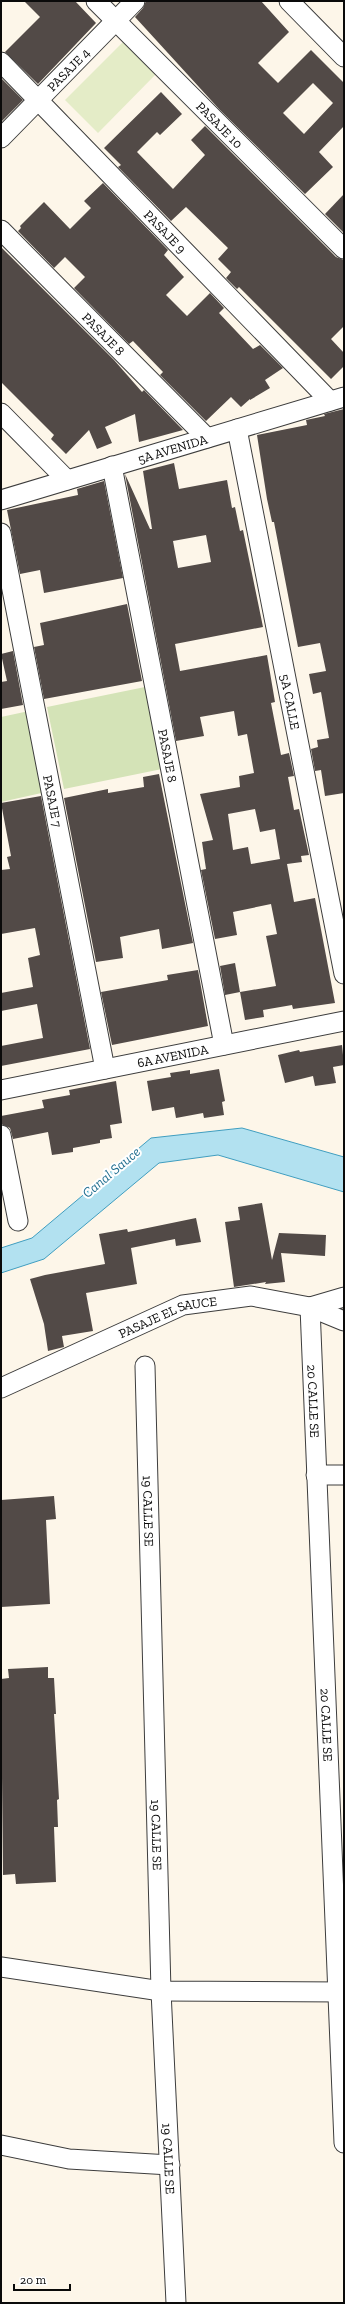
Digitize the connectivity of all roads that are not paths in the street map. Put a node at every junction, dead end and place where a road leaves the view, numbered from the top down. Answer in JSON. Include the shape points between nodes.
{"nodes":[{"id":1,"x":96,"y":1,"type":"edge"},
{"id":2,"x":135,"y":1,"type":"edge"},
{"id":3,"x":289,"y":1,"type":"edge"},
{"id":4,"x":116,"y":20,"type":"junction"},
{"id":5,"x":344,"y":58,"type":"edge"},
{"id":6,"x":1,"y":62,"type":"edge"},
{"id":7,"x":38,"y":101,"type":"junction"},
{"id":8,"x":1,"y":138,"type":"edge"},
{"id":9,"x":1,"y":230,"type":"edge"},
{"id":10,"x":344,"y":249,"type":"edge"},
{"id":11,"x":337,"y":399,"type":"edge"},
{"id":12,"x":1,"y":413,"type":"edge"},
{"id":13,"x":237,"y":429,"type":"junction"},
{"id":14,"x":207,"y":438,"type":"junction"},
{"id":15,"x":112,"y":466,"type":"junction"},
{"id":16,"x":66,"y":480,"type":"junction"},
{"id":17,"x":1,"y":500,"type":"edge"},
{"id":18,"x":1,"y":533,"type":"edge"},
{"id":19,"x":344,"y":974,"type":"edge"},
{"id":20,"x":344,"y":1021,"type":"edge"},
{"id":21,"x":224,"y":1045,"type":"junction"},
{"id":22,"x":105,"y":1069,"type":"junction"},
{"id":23,"x":1,"y":1090,"type":"edge"},
{"id":24,"x":1,"y":1136,"type":"edge"},
{"id":25,"x":18,"y":1221,"type":"dead end"},
{"id":26,"x":344,"y":1297,"type":"edge"},
{"id":27,"x":310,"y":1307,"type":"junction"},
{"id":28,"x":344,"y":1321,"type":"edge"},
{"id":29,"x":145,"y":1366,"type":"dead end"},
{"id":30,"x":1,"y":1388,"type":"edge"},
{"id":31,"x":316,"y":1475,"type":"junction"},
{"id":32,"x":344,"y":1475,"type":"edge"},
{"id":33,"x":1,"y":1967,"type":"edge"},
{"id":34,"x":162,"y":1991,"type":"junction"},
{"id":35,"x":341,"y":1993,"type":"edge"},
{"id":36,"x":344,"y":2143,"type":"edge"},
{"id":37,"x":1,"y":2145,"type":"edge"},
{"id":38,"x":170,"y":2165,"type":"junction"},
{"id":39,"x":176,"y":2303,"type":"edge"}],
"edges":[{"from":1,"to":4,"type":"street","name":"PASAJE 10"},
{"from":2,"to":4,"type":"street","name":"PASAJE 4"},
{"from":3,"to":5,"type":"street"},
{"from":4,"to":7,"type":"street","name":"PASAJE 4"},
{"from":4,"to":10,"type":"street","name":"PASAJE 10"},
{"from":6,"to":7,"type":"street","name":"PASAJE 9"},
{"from":7,"to":8,"type":"street","name":"PASAJE 4"},
{"from":7,"to":11,"type":"street","name":"PASAJE 9"},
{"from":9,"to":14,"type":"street","name":"PASAJE 8"},
{"from":11,"to":13,"type":"street","name":"5A AVENIDA"},
{"from":12,"to":16,"type":"street"},
{"from":13,"to":14,"type":"street","name":"5A AVENIDA"},
{"from":13,"to":19,"type":"street","name":"5A CALLE"},
{"from":14,"to":15,"type":"street","name":"5A AVENIDA"},
{"from":15,"to":16,"type":"street","name":"5A AVENIDA"},
{"from":15,"to":21,"type":"street","name":"PASAJE 8"},
{"from":16,"to":17,"type":"street","name":"5A AVENIDA"},
{"from":18,"to":22,"type":"street","name":"PASAJE 7"},
{"from":20,"to":21,"type":"street","name":"6A AVENIDA"},
{"from":21,"to":22,"type":"street","name":"6A AVENIDA"},
{"from":22,"to":23,"type":"street","name":"6A AVENIDA"},
{"from":24,"to":25,"type":"street"},
{"from":26,"to":27,"type":"street","name":"PASAJE EL SAUCE"},
{"from":27,"to":28,"type":"street"},
{"from":27,"to":30,"type":"street","name":"PASAJE EL SAUCE","via":[[251,1296],[183,1305]]},
{"from":27,"to":31,"type":"street","name":"20 CALLE SE"},
{"from":29,"to":34,"type":"street","name":"19 CALLE SE"},
{"from":31,"to":32,"type":"street"},
{"from":31,"to":35,"type":"street","name":"20 CALLE SE"},
{"from":33,"to":34,"type":"street"},
{"from":34,"to":35,"type":"street"},
{"from":34,"to":38,"type":"street","name":"19 CALLE SE"},
{"from":35,"to":36,"type":"street","name":"20 CALLE SE"},
{"from":37,"to":38,"type":"street","via":[[69,2159]]},
{"from":38,"to":39,"type":"street","name":"19 CALLE SE"}]}
